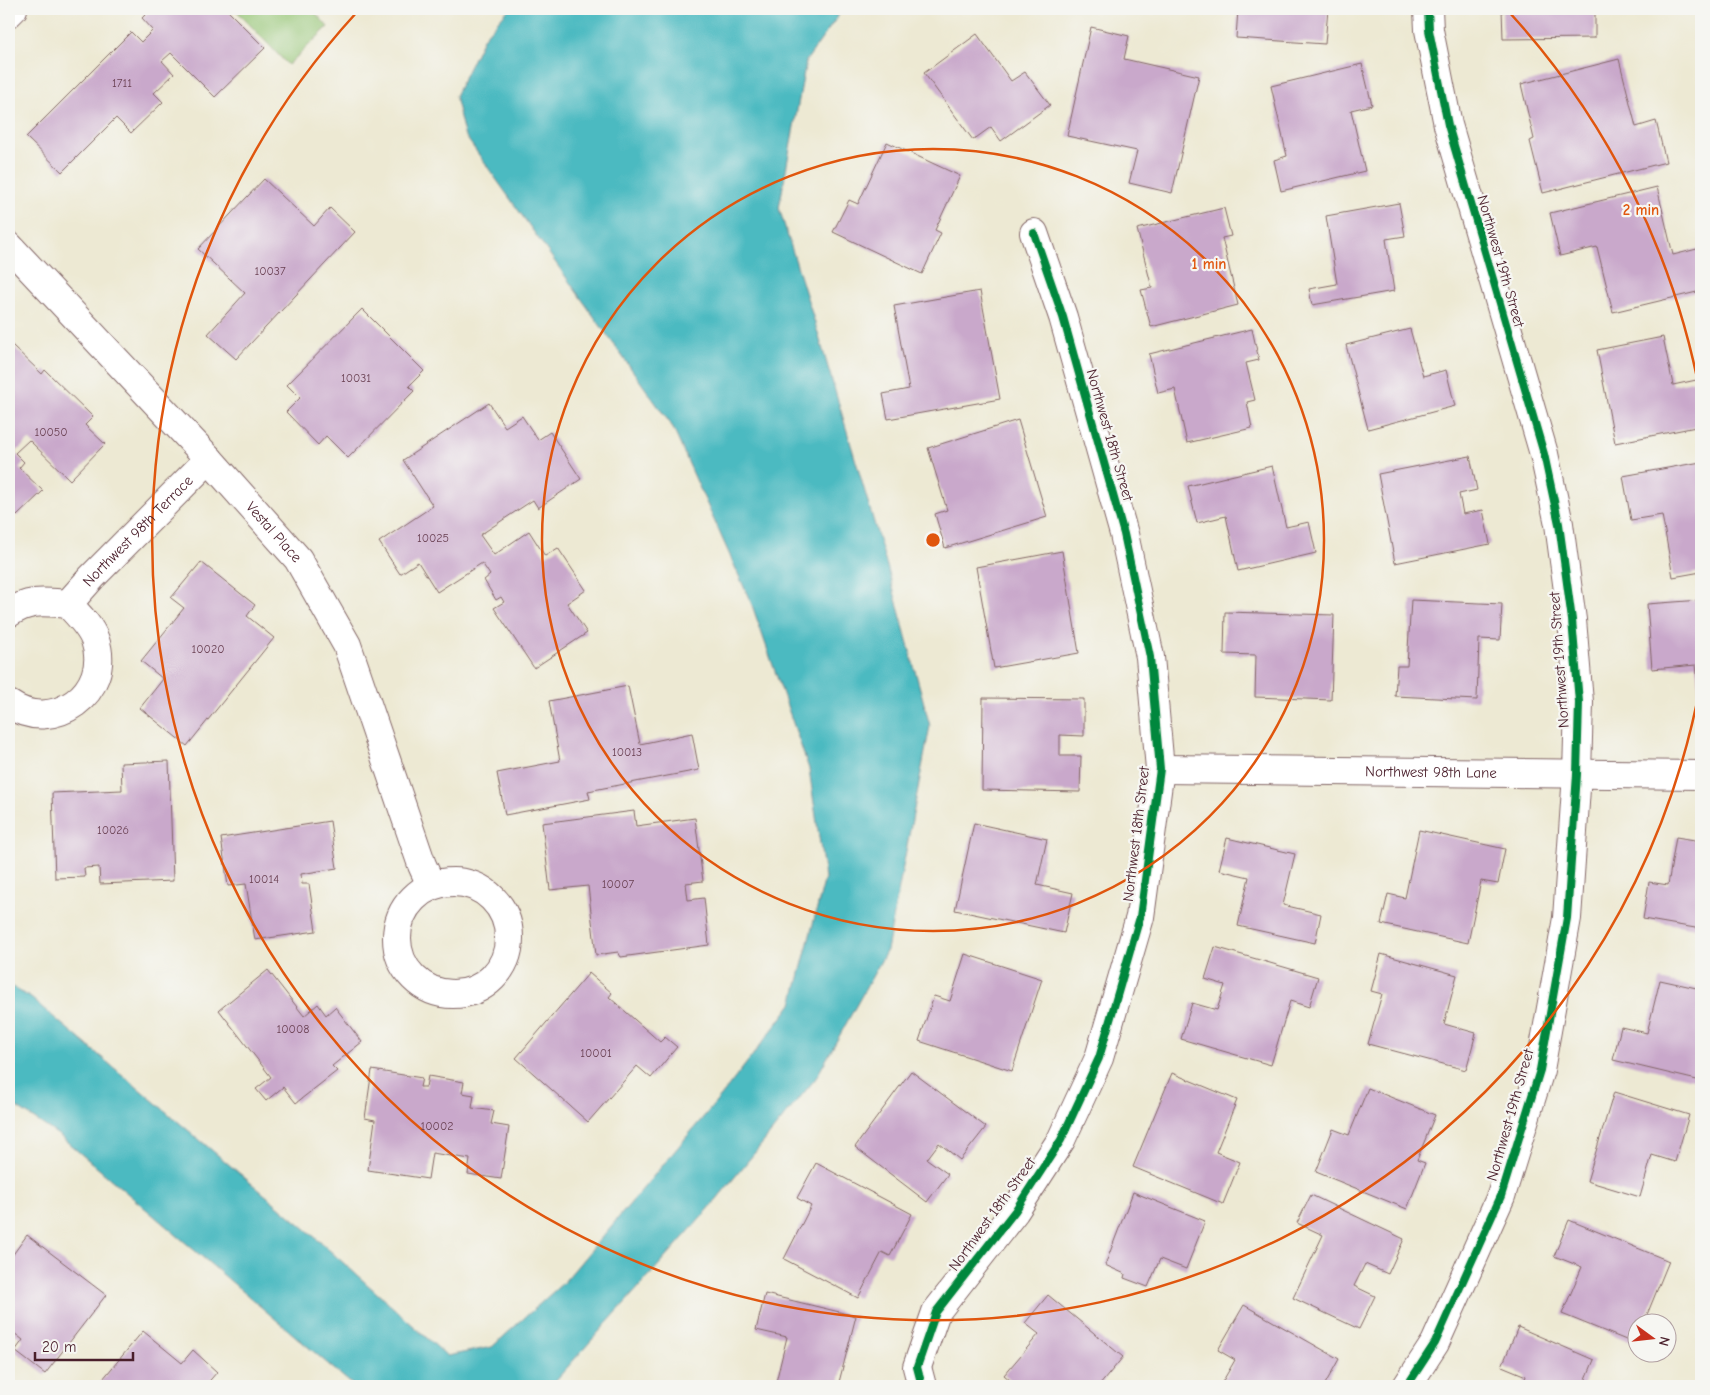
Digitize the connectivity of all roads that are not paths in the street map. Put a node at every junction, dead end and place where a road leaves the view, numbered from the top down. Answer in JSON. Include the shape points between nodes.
{"nodes":[{"id":1,"x":14,"y":9,"type":"edge"},
{"id":2,"x":1428,"y":9,"type":"edge"},
{"id":3,"x":9,"y":13,"type":"edge"},
{"id":4,"x":1034,"y":234,"type":"dead end"},
{"id":5,"x":9,"y":246,"type":"edge"},
{"id":6,"x":209,"y":459,"type":"junction"},
{"id":7,"x":68,"y":604,"type":"junction"},
{"id":8,"x":9,"y":613,"type":"edge"},
{"id":9,"x":9,"y":704,"type":"edge"},
{"id":10,"x":1160,"y":768,"type":"junction"},
{"id":11,"x":1577,"y":774,"type":"junction"},
{"id":12,"x":1701,"y":775,"type":"edge"},
{"id":13,"x":431,"y":885,"type":"junction"},
{"id":14,"x":919,"y":1376,"type":"edge"},
{"id":15,"x":1408,"y":1386,"type":"edge"}],
"edges":[{"from":1,"to":3,"type":"street"},
{"from":2,"to":11,"type":"street","name":"Northwest 19th Street","via":[[1429,30],[1448,125],[1544,454],[1558,524],[1572,620],[1579,702]]},
{"from":4,"to":10,"type":"street","name":"Northwest 18th Street","via":[[1063,317],[1124,534],[1150,657]]},
{"from":5,"to":6,"type":"street","name":"Vestal Place"},
{"from":6,"to":7,"type":"street","name":"Northwest 98th Terrace"},
{"from":6,"to":13,"type":"street","name":"Vestal Place","via":[[298,559],[348,645]]},
{"from":7,"to":8,"type":"street","via":[[38,601]]},
{"from":7,"to":9,"type":"street","via":[[87,624],[96,641],[98,660],[94,678],[85,694],[71,707],[54,714],[35,715]]},
{"from":10,"to":11,"type":"street","name":"Northwest 98th Lane"},
{"from":10,"to":14,"type":"street","name":"Northwest 18th Street","via":[[1140,917],[1099,1058],[1056,1148],[1015,1211],[936,1312]]},
{"from":11,"to":12,"type":"street","name":"Northwest 98th Lane"},
{"from":11,"to":15,"type":"street","name":"Northwest 19th Street","via":[[1567,918],[1540,1070],[1501,1196],[1435,1343]]},
{"from":13,"to":13,"type":"street","via":[[450,881],[470,883],[487,892],[501,907],[508,925],[509,944],[504,964],[492,979],[475,990],[458,994],[432,990],[410,975],[401,960],[396,942],[401,916],[416,895]]}]}
